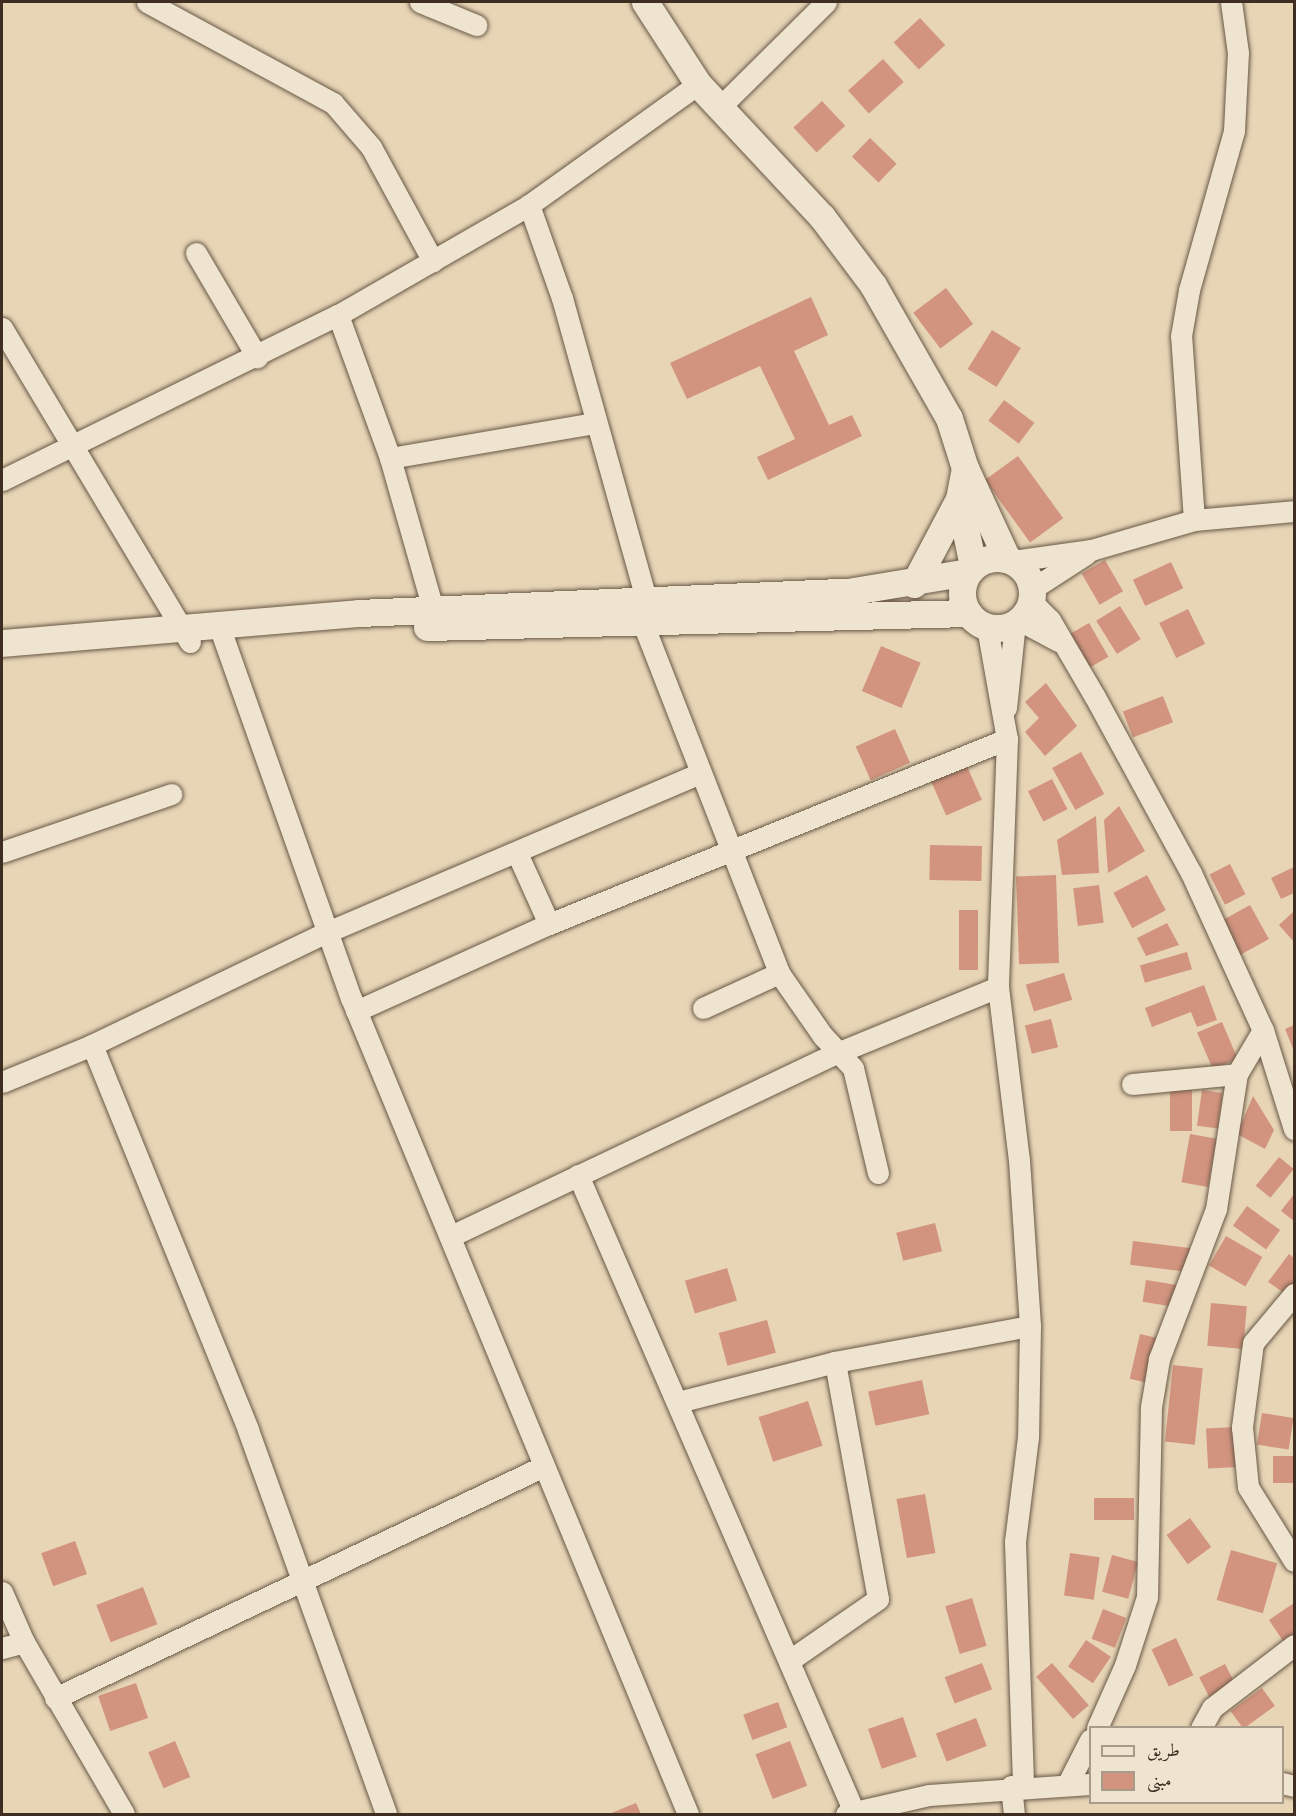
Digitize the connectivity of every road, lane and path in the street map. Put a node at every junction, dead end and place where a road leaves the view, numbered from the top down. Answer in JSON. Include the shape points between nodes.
{"nodes":[{"id":1,"x":147,"y":2,"type":"edge"},
{"id":2,"x":420,"y":2,"type":"edge"},
{"id":3,"x":645,"y":2,"type":"edge"},
{"id":4,"x":826,"y":2,"type":"edge"},
{"id":5,"x":1231,"y":2,"type":"edge"},
{"id":6,"x":476,"y":25,"type":"dead end"},
{"id":7,"x":698,"y":84,"type":"junction"},
{"id":8,"x":720,"y":107,"type":"junction"},
{"id":9,"x":529,"y":205,"type":"junction"},
{"id":10,"x":196,"y":253,"type":"dead end"},
{"id":11,"x":433,"y":261,"type":"junction"},
{"id":12,"x":338,"y":315,"type":"junction"},
{"id":13,"x":2,"y":328,"type":"edge"},
{"id":14,"x":256,"y":357,"type":"junction"},
{"id":15,"x":595,"y":423,"type":"junction"},
{"id":16,"x":77,"y":447,"type":"junction"},
{"id":17,"x":390,"y":458,"type":"junction"},
{"id":18,"x":965,"y":468,"type":"junction"},
{"id":19,"x":2,"y":480,"type":"edge"},
{"id":20,"x":959,"y":499,"type":"junction"},
{"id":21,"x":1294,"y":511,"type":"edge"},
{"id":22,"x":1194,"y":520,"type":"junction"},
{"id":23,"x":1091,"y":550,"type":"junction"},
{"id":24,"x":1010,"y":560,"type":"junction"},
{"id":25,"x":970,"y":569,"type":"junction"},
{"id":26,"x":914,"y":584,"type":"junction"},
{"id":27,"x":1024,"y":608,"type":"junction"},
{"id":28,"x":433,"y":609,"type":"junction"},
{"id":29,"x":644,"y":611,"type":"junction"},
{"id":30,"x":711,"y":611,"type":"junction"},
{"id":31,"x":977,"y":620,"type":"junction"},
{"id":32,"x":361,"y":621,"type":"junction"},
{"id":33,"x":220,"y":631,"type":"junction"},
{"id":34,"x":185,"y":634,"type":"junction"},
{"id":35,"x":2,"y":643,"type":"edge"},
{"id":36,"x":2,"y":662,"type":"edge"},
{"id":37,"x":1006,"y":730,"type":"junction"},
{"id":38,"x":700,"y":773,"type":"junction"},
{"id":39,"x":171,"y":794,"type":"dead end"},
{"id":40,"x":732,"y":849,"type":"junction"},
{"id":41,"x":2,"y":852,"type":"edge"},
{"id":42,"x":517,"y":854,"type":"junction"},
{"id":43,"x":549,"y":924,"type":"junction"},
{"id":44,"x":326,"y":933,"type":"junction"},
{"id":45,"x":779,"y":973,"type":"junction"},
{"id":46,"x":999,"y":987,"type":"junction"},
{"id":47,"x":703,"y":1008,"type":"dead end"},
{"id":48,"x":356,"y":1011,"type":"junction"},
{"id":49,"x":1263,"y":1030,"type":"junction"},
{"id":50,"x":92,"y":1046,"type":"junction"},
{"id":51,"x":837,"y":1053,"type":"junction"},
{"id":52,"x":1237,"y":1074,"type":"junction"},
{"id":53,"x":2,"y":1082,"type":"edge"},
{"id":54,"x":1132,"y":1083,"type":"dead end"},
{"id":55,"x":1294,"y":1129,"type":"edge"},
{"id":56,"x":878,"y":1173,"type":"dead end"},
{"id":57,"x":578,"y":1175,"type":"junction"},
{"id":58,"x":451,"y":1236,"type":"junction"},
{"id":59,"x":1294,"y":1294,"type":"edge"},
{"id":60,"x":1030,"y":1326,"type":"junction"},
{"id":61,"x":835,"y":1362,"type":"junction"},
{"id":62,"x":678,"y":1402,"type":"junction"},
{"id":63,"x":544,"y":1466,"type":"junction"},
{"id":64,"x":1294,"y":1561,"type":"edge"},
{"id":65,"x":300,"y":1580,"type":"junction"},
{"id":66,"x":2,"y":1592,"type":"edge"},
{"id":67,"x":24,"y":1642,"type":"junction"},
{"id":68,"x":1294,"y":1645,"type":"edge"},
{"id":69,"x":2,"y":1648,"type":"edge"},
{"id":70,"x":790,"y":1660,"type":"junction"},
{"id":71,"x":55,"y":1698,"type":"junction"},
{"id":72,"x":1098,"y":1726,"type":"edge"},
{"id":73,"x":1202,"y":1726,"type":"edge"},
{"id":74,"x":1089,"y":1742,"type":"edge"},
{"id":75,"x":1089,"y":1784,"type":"edge"},
{"id":76,"x":1067,"y":1785,"type":"junction"},
{"id":77,"x":1017,"y":1787,"type":"junction"},
{"id":78,"x":850,"y":1813,"type":"edge"},
{"id":79,"x":124,"y":1815,"type":"edge"},
{"id":80,"x":386,"y":1815,"type":"edge"},
{"id":81,"x":688,"y":1815,"type":"edge"},
{"id":82,"x":1014,"y":1815,"type":"edge"}],
"edges":[{"from":1,"to":11,"type":"street","via":[[333,103],[370,147]]},
{"from":2,"to":6,"type":"street"},
{"from":3,"to":7,"type":"street"},
{"from":4,"to":8,"type":"street"},
{"from":5,"to":22,"type":"street","via":[[1238,53],[1234,131],[1189,290],[1181,336]]},
{"from":7,"to":8,"type":"street"},
{"from":7,"to":9,"type":"street"},
{"from":8,"to":18,"type":"street","via":[[822,217],[873,285],[949,418]]},
{"from":9,"to":11,"type":"street"},
{"from":9,"to":15,"type":"street","via":[[562,298]]},
{"from":10,"to":14,"type":"street"},
{"from":11,"to":12,"type":"street"},
{"from":12,"to":14,"type":"street"},
{"from":12,"to":17,"type":"street"},
{"from":13,"to":16,"type":"street"},
{"from":14,"to":16,"type":"street"},
{"from":15,"to":17,"type":"street"},
{"from":15,"to":29,"type":"street"},
{"from":16,"to":19,"type":"street"},
{"from":16,"to":34,"type":"street"},
{"from":17,"to":28,"type":"street"},
{"from":18,"to":20,"type":"street"},
{"from":18,"to":24,"type":"street"},
{"from":20,"to":25,"type":"street"},
{"from":20,"to":26,"type":"street"},
{"from":21,"to":22,"type":"street"},
{"from":22,"to":23,"type":"street"},
{"from":23,"to":24,"type":"street"},
{"from":23,"to":27,"type":"street"},
{"from":24,"to":25,"type":"street"},
{"from":24,"to":27,"type":"street"},
{"from":25,"to":26,"type":"street"},
{"from":25,"to":31,"type":"street","via":[[961,591]]},
{"from":26,"to":30,"type":"street"},
{"from":27,"to":31,"type":"street"},
{"from":27,"to":37,"type":"street"},
{"from":27,"to":49,"type":"street","via":[[1058,641],[1191,873]]},
{"from":28,"to":29,"type":"street"},
{"from":28,"to":32,"type":"street"},
{"from":29,"to":30,"type":"street"},
{"from":29,"to":32,"type":"street"},
{"from":29,"to":38,"type":"street"},
{"from":30,"to":31,"type":"street"},
{"from":31,"to":37,"type":"street"},
{"from":32,"to":33,"type":"street"},
{"from":33,"to":34,"type":"street"},
{"from":33,"to":44,"type":"street"},
{"from":34,"to":35,"type":"street"},
{"from":34,"to":36,"type":"street"},
{"from":37,"to":40,"type":"street"},
{"from":37,"to":46,"type":"street"},
{"from":38,"to":40,"type":"street"},
{"from":38,"to":42,"type":"street"},
{"from":39,"to":41,"type":"street"},
{"from":40,"to":43,"type":"street"},
{"from":40,"to":45,"type":"street"},
{"from":42,"to":43,"type":"street"},
{"from":42,"to":44,"type":"street"},
{"from":43,"to":48,"type":"street"},
{"from":44,"to":48,"type":"street"},
{"from":44,"to":50,"type":"street"},
{"from":45,"to":47,"type":"street"},
{"from":45,"to":51,"type":"street"},
{"from":46,"to":51,"type":"street"},
{"from":46,"to":60,"type":"street","via":[[1019,1160]]},
{"from":48,"to":58,"type":"street"},
{"from":49,"to":52,"type":"street"},
{"from":49,"to":55,"type":"street"},
{"from":50,"to":53,"type":"street"},
{"from":50,"to":65,"type":"street","via":[[248,1430]]},
{"from":51,"to":56,"type":"street","via":[[853,1068]]},
{"from":51,"to":57,"type":"street"},
{"from":52,"to":54,"type":"street"},
{"from":52,"to":72,"type":"street","via":[[1216,1209],[1153,1386],[1144,1612]]},
{"from":57,"to":58,"type":"street"},
{"from":57,"to":62,"type":"street"},
{"from":58,"to":63,"type":"street"},
{"from":59,"to":64,"type":"street","via":[[1252,1343],[1242,1427],[1248,1487]]},
{"from":60,"to":61,"type":"street"},
{"from":60,"to":77,"type":"street","via":[[1028,1437],[1015,1542]]},
{"from":61,"to":62,"type":"street"},
{"from":61,"to":70,"type":"street","via":[[878,1599]]},
{"from":62,"to":70,"type":"street"},
{"from":63,"to":65,"type":"street"},
{"from":63,"to":81,"type":"street"},
{"from":65,"to":71,"type":"street"},
{"from":65,"to":80,"type":"street"},
{"from":66,"to":67,"type":"street"},
{"from":67,"to":69,"type":"street"},
{"from":67,"to":71,"type":"street"},
{"from":68,"to":73,"type":"street","via":[[1212,1708]]},
{"from":70,"to":78,"type":"street"},
{"from":71,"to":79,"type":"street"},
{"from":74,"to":76,"type":"street"},
{"from":75,"to":76,"type":"street"},
{"from":76,"to":77,"type":"street"},
{"from":77,"to":78,"type":"street"},
{"from":77,"to":82,"type":"street"}]}
